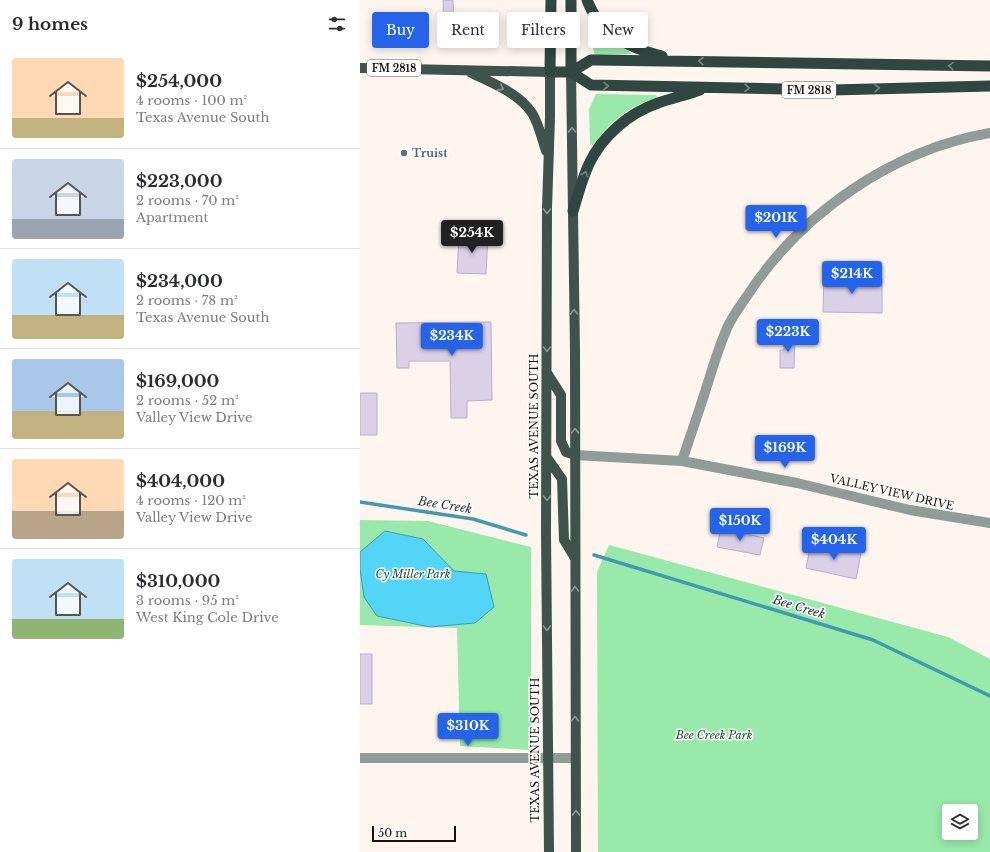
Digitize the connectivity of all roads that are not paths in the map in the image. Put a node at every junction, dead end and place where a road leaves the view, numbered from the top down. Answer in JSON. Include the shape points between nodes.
{"nodes":[{"id":1,"x":551,"y":0,"type":"edge"},
{"id":2,"x":571,"y":0,"type":"edge"},
{"id":3,"x":587,"y":0,"type":"edge"},
{"id":4,"x":680,"y":61,"type":"junction"},
{"id":5,"x":990,"y":66,"type":"edge"},
{"id":6,"x":360,"y":68,"type":"edge"},
{"id":7,"x":466,"y":70,"type":"junction"},
{"id":8,"x":550,"y":72,"type":"junction"},
{"id":9,"x":571,"y":72,"type":"junction"},
{"id":10,"x":990,"y":86,"type":"edge"},
{"id":11,"x":708,"y":87,"type":"junction"},
{"id":12,"x":990,"y":133,"type":"edge"},
{"id":13,"x":549,"y":158,"type":"junction"},
{"id":14,"x":573,"y":211,"type":"junction"},
{"id":15,"x":547,"y":373,"type":"junction"},
{"id":16,"x":575,"y":456,"type":"junction"},
{"id":17,"x":548,"y":459,"type":"junction"},
{"id":18,"x":682,"y":462,"type":"junction"},
{"id":19,"x":990,"y":523,"type":"edge"},
{"id":20,"x":575,"y":558,"type":"junction"},
{"id":21,"x":360,"y":758,"type":"edge"},
{"id":22,"x":548,"y":758,"type":"junction"},
{"id":23,"x":575,"y":758,"type":"junction"},
{"id":24,"x":549,"y":852,"type":"edge"},
{"id":25,"x":576,"y":852,"type":"edge"}],
"edges":[{"from":1,"to":8,"type":"highway","name":"TEXAS AVENUE SOUTH"},
{"from":2,"to":9,"type":"highway"},
{"from":3,"to":4,"type":"highway","via":[[600,25],[611,35],[641,51]]},
{"from":5,"to":4,"type":"highway","one_way":true},
{"from":4,"to":9,"type":"highway","via":[[590,60]]},
{"from":6,"to":7,"type":"main road","number":"FM 2818"},
{"from":7,"to":8,"type":"main road","number":"FM 2818"},
{"from":7,"to":13,"type":"main road","one_way":true,"via":[[523,102],[532,114]]},
{"from":8,"to":9,"type":"highway","number":"FM 2818"},
{"from":8,"to":13,"type":"main road","name":"TEXAS AVENUE SOUTH"},
{"from":9,"to":11,"type":"highway","number":"FM 2818","one_way":true,"via":[[591,85]]},
{"from":14,"to":9,"type":"main road","one_way":true},
{"from":11,"to":10,"type":"highway","number":"FM 2818","one_way":true,"via":[[832,90]]},
{"from":14,"to":11,"type":"highway","one_way":true,"via":[[588,165],[613,130],[648,107]]},
{"from":12,"to":18,"type":"street","via":[[936,147],[868,180],[810,222],[785,246],[763,271],[730,323],[715,357]]},
{"from":13,"to":15,"type":"main road","name":"TEXAS AVENUE SOUTH","one_way":true},
{"from":16,"to":14,"type":"main road","one_way":true},
{"from":15,"to":16,"type":"main road","via":[[561,395],[561,441],[566,452]]},
{"from":15,"to":17,"type":"main road","name":"TEXAS AVENUE SOUTH"},
{"from":16,"to":18,"type":"street","name":"VALLEY VIEW DRIVE"},
{"from":16,"to":20,"type":"main road"},
{"from":17,"to":20,"type":"main road","via":[[562,479],[564,540]]},
{"from":17,"to":22,"type":"main road","name":"TEXAS AVENUE SOUTH","one_way":true},
{"from":18,"to":19,"type":"street","name":"VALLEY VIEW DRIVE","via":[[797,483],[910,510]]},
{"from":23,"to":20,"type":"main road","one_way":true},
{"from":21,"to":22,"type":"street"},
{"from":22,"to":23,"type":"street"},
{"from":22,"to":24,"type":"main road","name":"TEXAS AVENUE SOUTH"},
{"from":25,"to":23,"type":"main road","one_way":true}]}
